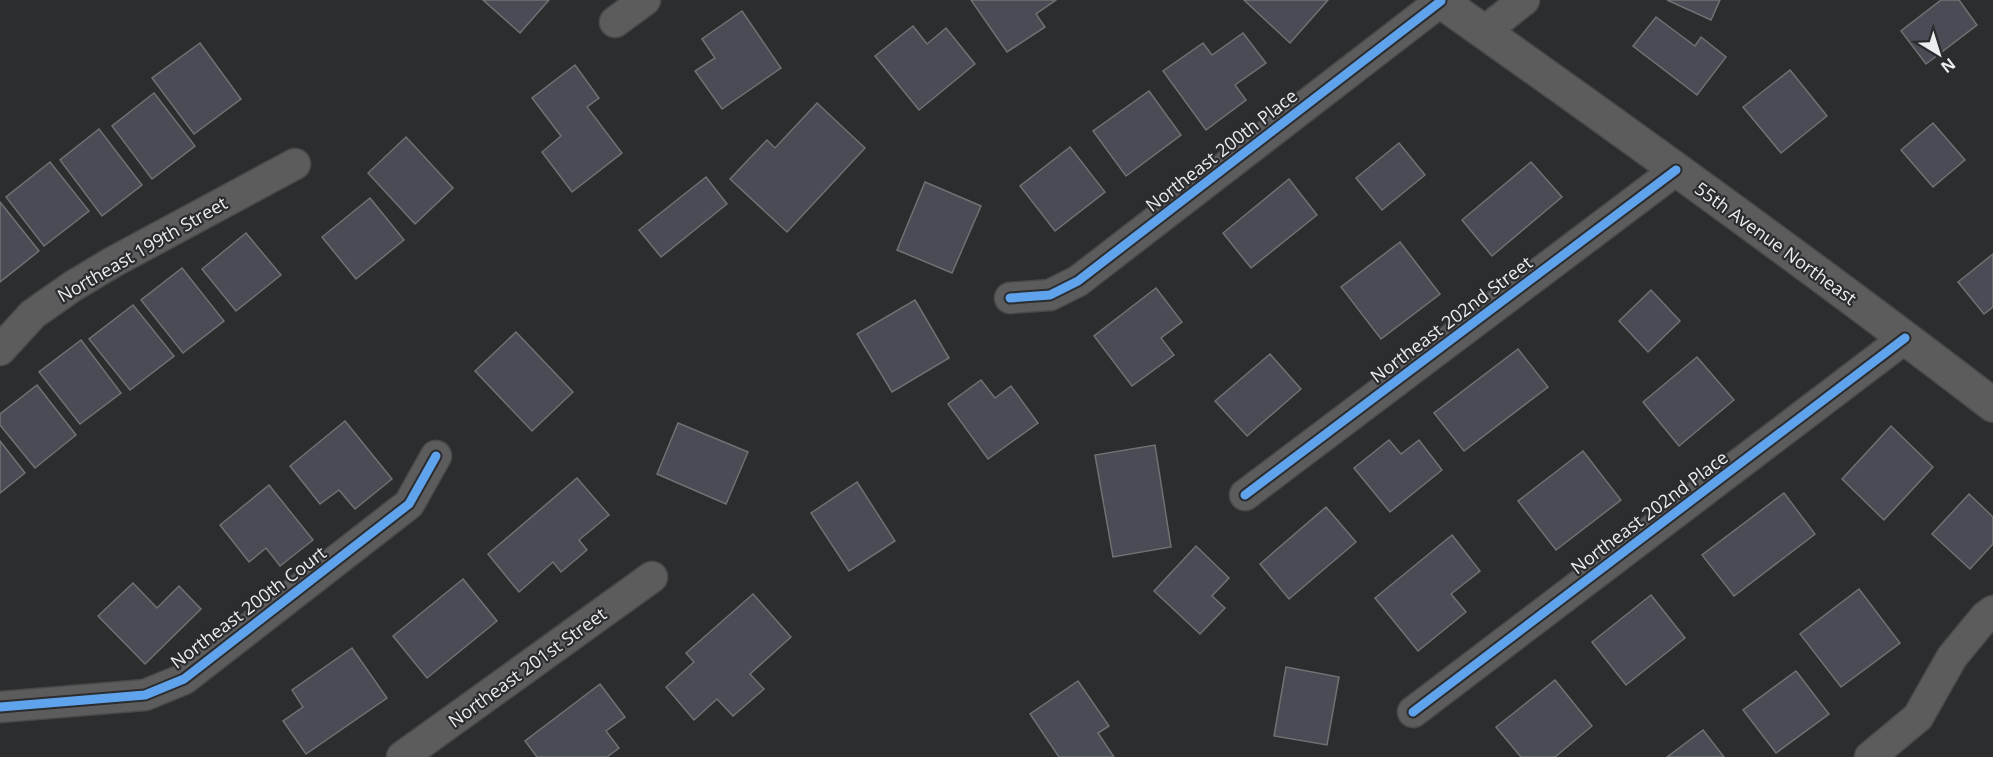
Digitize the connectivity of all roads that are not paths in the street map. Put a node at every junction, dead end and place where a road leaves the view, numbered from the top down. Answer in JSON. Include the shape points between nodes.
{"nodes":[{"id":1,"x":645,"y":0,"type":"edge"},
{"id":2,"x":1524,"y":0,"type":"edge"},
{"id":3,"x":1440,"y":1,"type":"edge"},
{"id":4,"x":615,"y":22,"type":"dead end"},
{"id":5,"x":1485,"y":31,"type":"junction"},
{"id":6,"x":294,"y":164,"type":"dead end"},
{"id":7,"x":1676,"y":170,"type":"junction"},
{"id":8,"x":1010,"y":298,"type":"dead end"},
{"id":9,"x":1905,"y":338,"type":"junction"},
{"id":10,"x":0,"y":350,"type":"edge"},
{"id":11,"x":1993,"y":405,"type":"edge"},
{"id":12,"x":436,"y":456,"type":"dead end"},
{"id":13,"x":1245,"y":495,"type":"dead end"},
{"id":14,"x":652,"y":577,"type":"dead end"},
{"id":15,"x":1993,"y":611,"type":"edge"},
{"id":16,"x":0,"y":707,"type":"edge"},
{"id":17,"x":1413,"y":712,"type":"dead end"},
{"id":18,"x":402,"y":757,"type":"edge"},
{"id":19,"x":1870,"y":757,"type":"edge"}],
"edges":[{"from":1,"to":4,"type":"street"},
{"from":2,"to":5,"type":"street"},
{"from":3,"to":5,"type":"main road","name":"55th Avenue Northeast"},
{"from":3,"to":8,"type":"street","name":"Northeast 200th Place","via":[[1078,281],[1050,295]]},
{"from":5,"to":7,"type":"main road","name":"55th Avenue Northeast"},
{"from":6,"to":10,"type":"street","name":"Northeast 199th Street","via":[[73,286],[33,314]]},
{"from":7,"to":9,"type":"main road","name":"55th Avenue Northeast"},
{"from":7,"to":13,"type":"street","name":"Northeast 202nd Street"},
{"from":9,"to":11,"type":"main road","name":"55th Avenue Northeast"},
{"from":9,"to":17,"type":"street","name":"Northeast 202nd Place"},
{"from":12,"to":16,"type":"street","name":"Northeast 200th Court","via":[[409,504],[184,679],[145,695]]},
{"from":14,"to":18,"type":"street","name":"Northeast 201st Street"},
{"from":15,"to":19,"type":"street","via":[[1952,657],[1918,717]]}]}
